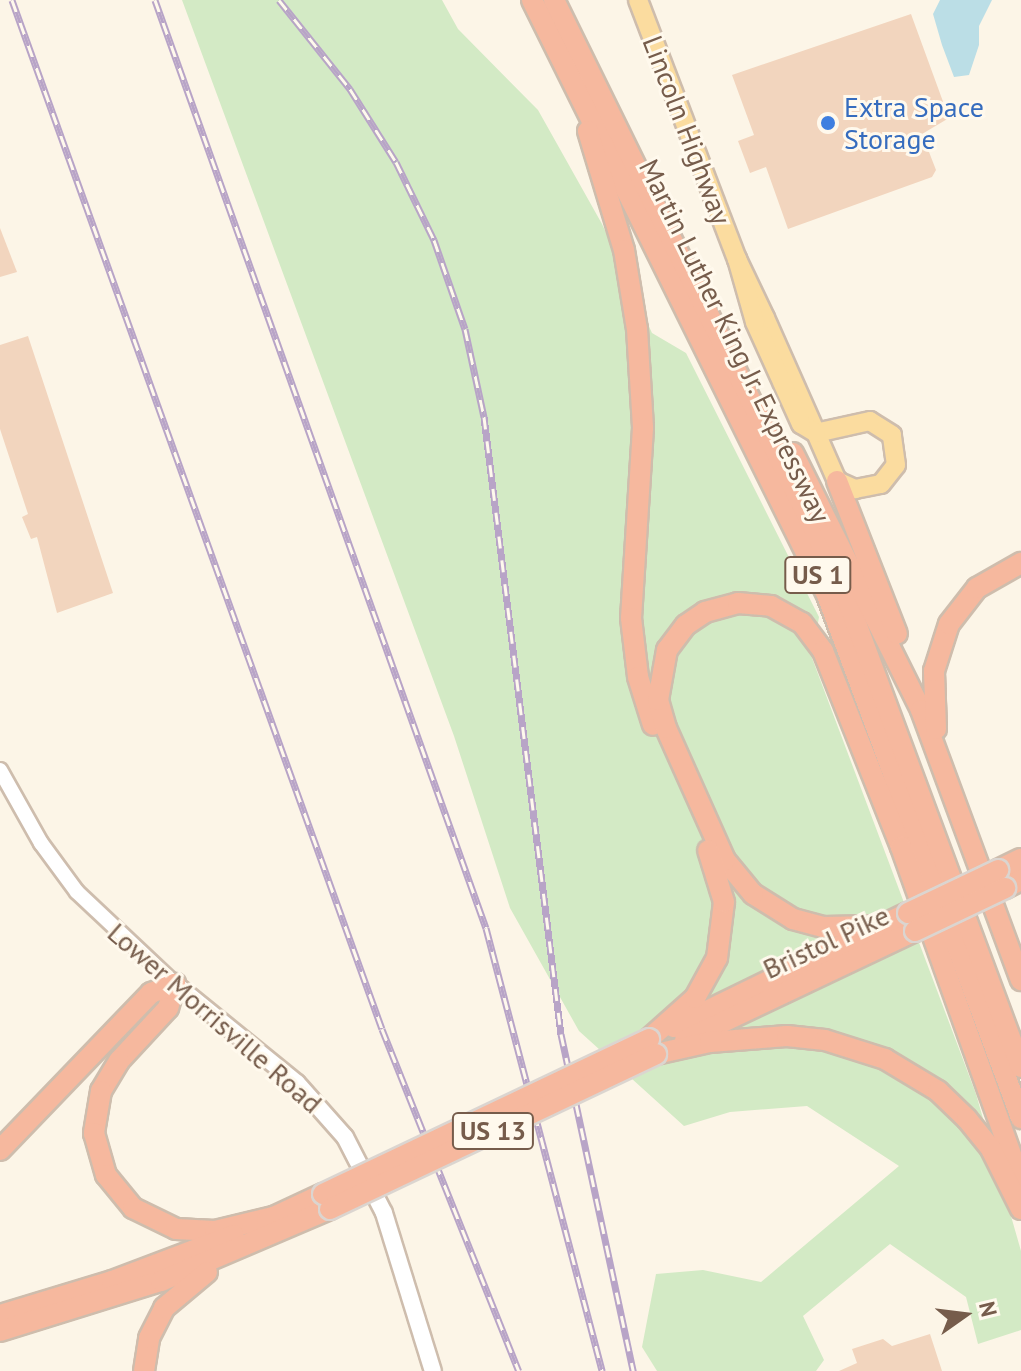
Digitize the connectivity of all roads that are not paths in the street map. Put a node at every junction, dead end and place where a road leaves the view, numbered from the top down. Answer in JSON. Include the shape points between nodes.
{"nodes":[{"id":1,"x":532,"y":0,"type":"edge"},
{"id":2,"x":554,"y":0,"type":"edge"},
{"id":3,"x":638,"y":0,"type":"edge"},
{"id":4,"x":560,"y":56,"type":"junction"},
{"id":5,"x":713,"y":319,"type":"junction"},
{"id":6,"x":816,"y":433,"type":"junction"},
{"id":7,"x":837,"y":481,"type":"junction"},
{"id":8,"x":1021,"y":563,"type":"edge"},
{"id":9,"x":921,"y":710,"type":"junction"},
{"id":10,"x":944,"y":764,"type":"junction"},
{"id":11,"x":0,"y":770,"type":"edge"},
{"id":12,"x":1021,"y":859,"type":"edge"},
{"id":13,"x":1008,"y":879,"type":"edge"},
{"id":14,"x":911,"y":922,"type":"junction"},
{"id":15,"x":881,"y":926,"type":"junction"},
{"id":16,"x":1021,"y":978,"type":"edge"},
{"id":17,"x":175,"y":984,"type":"junction"},
{"id":18,"x":652,"y":1046,"type":"junction"},
{"id":19,"x":1021,"y":1067,"type":"edge"},
{"id":20,"x":1021,"y":1118,"type":"edge"},
{"id":21,"x":0,"y":1150,"type":"edge"},
{"id":22,"x":1021,"y":1182,"type":"edge"},
{"id":23,"x":326,"y":1202,"type":"junction"},
{"id":24,"x":1021,"y":1209,"type":"edge"},
{"id":25,"x":277,"y":1216,"type":"junction"},
{"id":26,"x":243,"y":1249,"type":"junction"},
{"id":27,"x":0,"y":1315,"type":"edge"},
{"id":28,"x":0,"y":1331,"type":"edge"},
{"id":29,"x":144,"y":1371,"type":"edge"},
{"id":30,"x":433,"y":1371,"type":"edge"}],
"edges":[{"from":1,"to":4,"type":"highway","name":"Martin Luther King Jr. Expressway","number":"US 1"},
{"from":2,"to":5,"type":"highway","name":"Martin Luther King Jr. Expressway","number":"US 1"},
{"from":3,"to":6,"type":"main road","name":"Lincoln Highway","via":[[737,259]]},
{"from":4,"to":18,"type":"highway","via":[[609,195],[637,329],[643,450],[631,618],[638,677],[715,866],[724,902],[723,931],[711,972]]},
{"from":4,"to":20,"type":"highway","name":"Martin Luther King Jr. Expressway","number":"US 1","via":[[827,595]]},
{"from":5,"to":9,"type":"highway","via":[[818,496]]},
{"from":5,"to":19,"type":"highway","name":"Martin Luther King Jr. Expressway","number":"US 1","via":[[863,638]]},
{"from":6,"to":7,"type":"main road","name":"Lincoln Highway"},
{"from":6,"to":7,"type":"main road","via":[[870,421],[886,428],[896,442],[896,465],[881,484],[855,489]]},
{"from":7,"to":9,"type":"highway","via":[[912,672]]},
{"from":8,"to":10,"type":"highway","via":[[967,598],[942,639],[932,702]]},
{"from":9,"to":10,"type":"highway"},
{"from":10,"to":16,"type":"highway"},
{"from":11,"to":17,"type":"street","name":"Lower Morrisville Road","via":[[41,843],[77,892]]},
{"from":12,"to":13,"type":"highway","number":"US 13"},
{"from":13,"to":14,"type":"highway","name":"Bristol Pike","number":"US 13","bridge":true},
{"from":14,"to":15,"type":"highway","number":"US 13"},
{"from":14,"to":18,"type":"highway","name":"Bristol Pike","number":"US 13"},
{"from":15,"to":18,"type":"highway","number":"US 13"},
{"from":15,"to":22,"type":"highway","via":[[823,927],[793,919],[753,894],[725,860],[658,700],[667,650],[686,625],[705,612],[738,603],[771,606],[802,623],[823,651],[895,832]]},
{"from":17,"to":21,"type":"highway","via":[[151,993]]},
{"from":17,"to":25,"type":"highway","via":[[168,1008],[119,1061],[101,1091],[94,1133],[101,1165],[124,1200],[164,1225],[215,1231]]},
{"from":17,"to":30,"type":"main road","name":"Lower Morrisville Road","via":[[297,1083],[345,1137],[384,1213]]},
{"from":18,"to":23,"type":"highway","number":"US 13","bridge":true},
{"from":18,"to":24,"type":"highway","via":[[787,1036],[825,1040],[885,1059],[938,1091],[967,1119],[991,1149]]},
{"from":23,"to":25,"type":"highway","number":"US 13"},
{"from":23,"to":26,"type":"highway","number":"US 13"},
{"from":25,"to":27,"type":"highway","number":"US 13","via":[[141,1271]]},
{"from":26,"to":28,"type":"highway","number":"US 13","via":[[117,1297]]},
{"from":26,"to":29,"type":"highway","via":[[186,1286],[164,1308],[149,1338]]}]}
